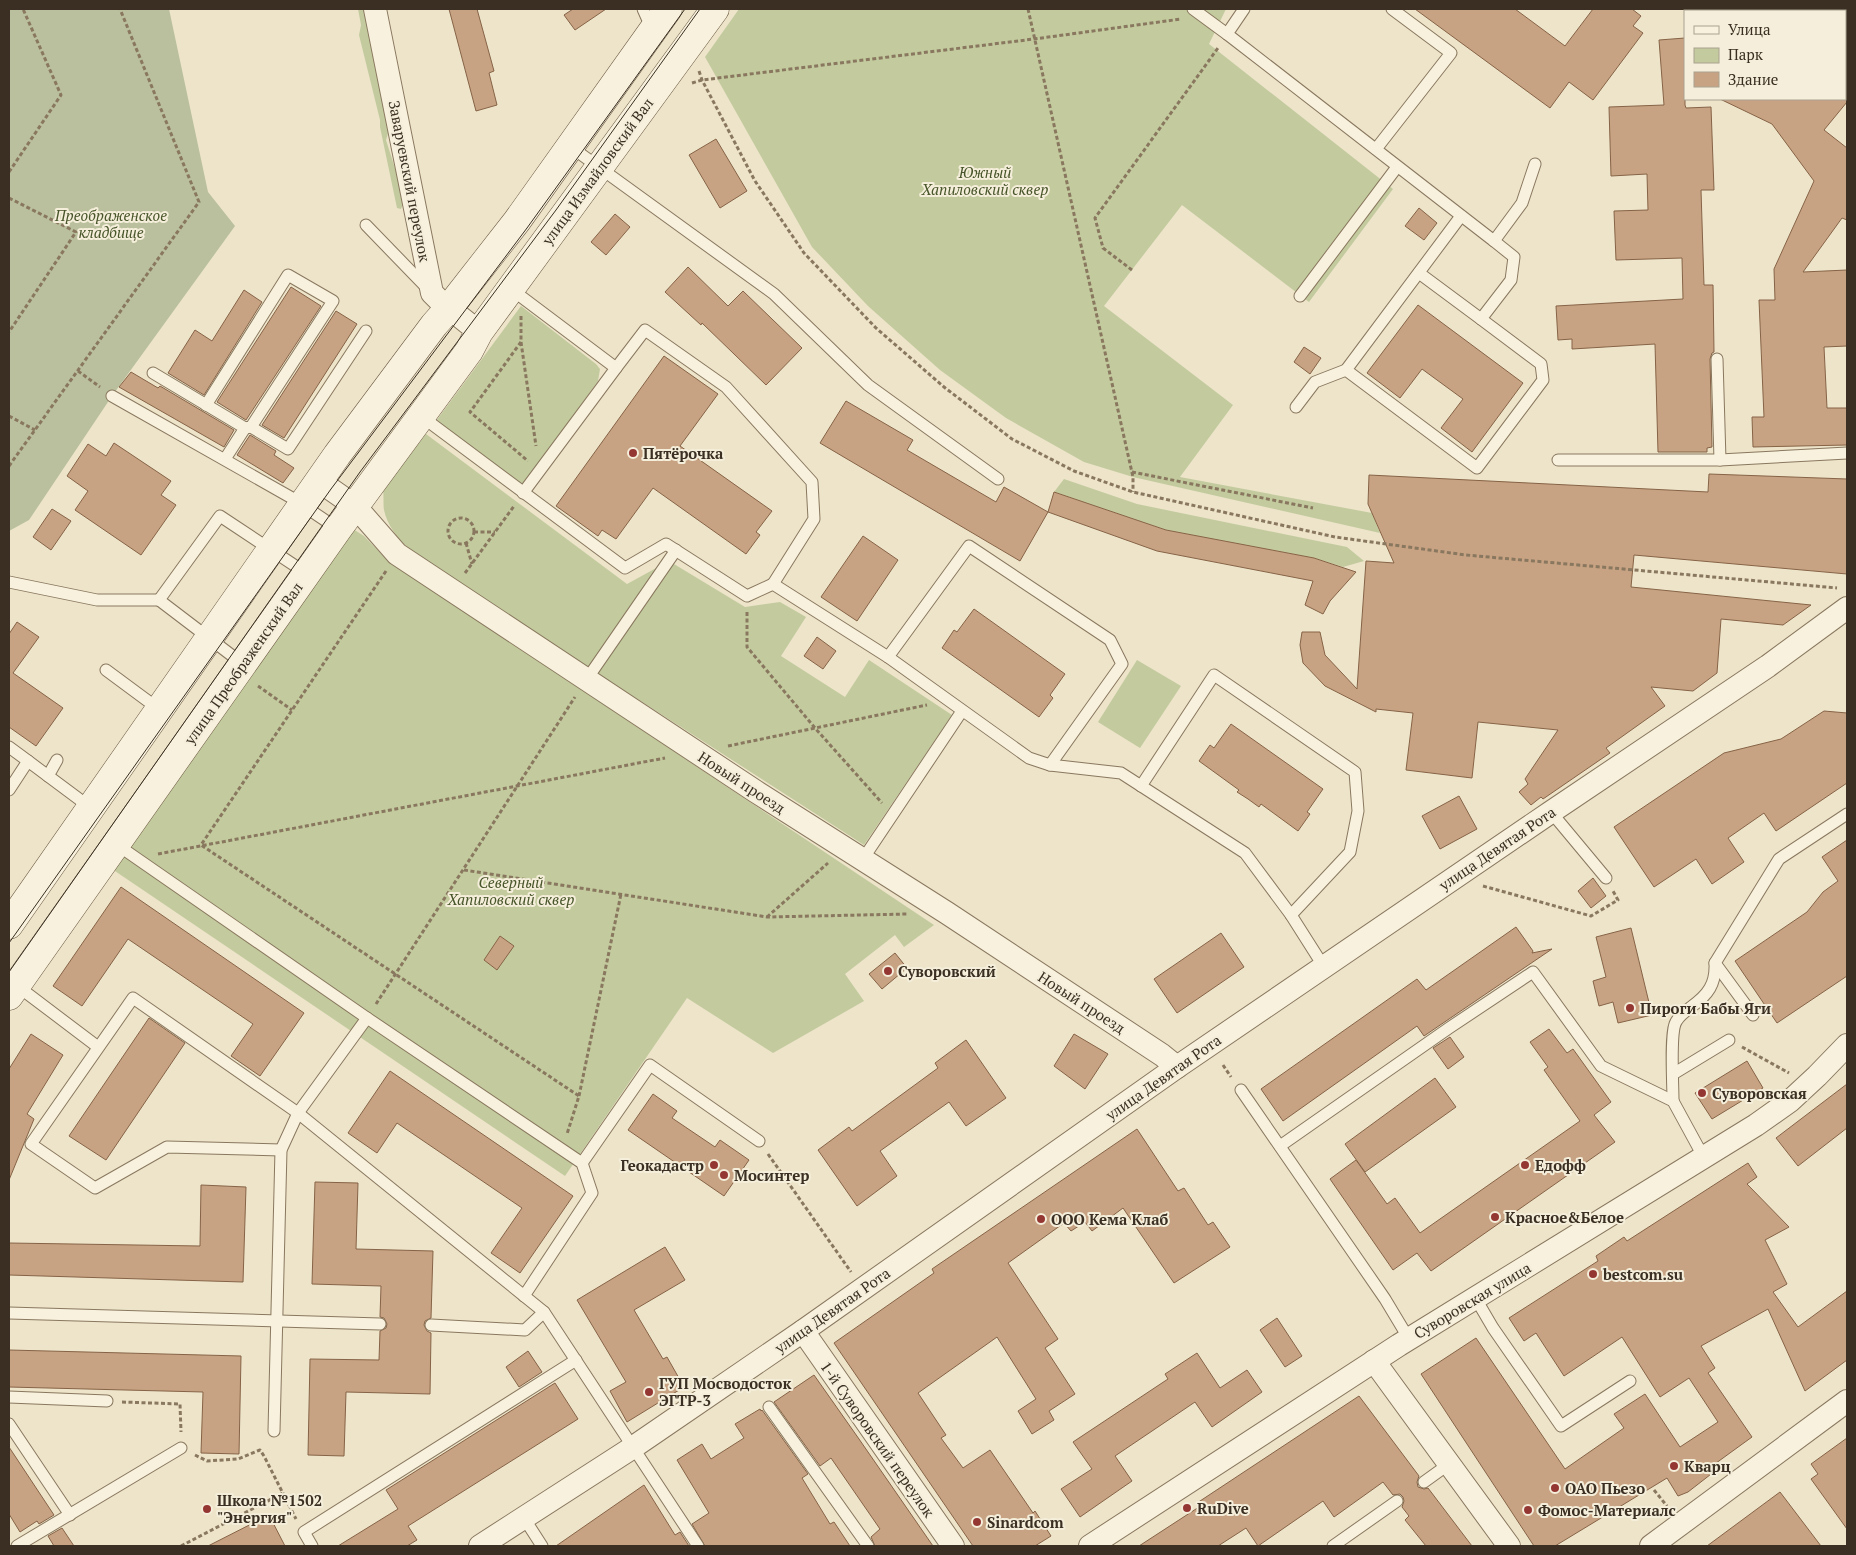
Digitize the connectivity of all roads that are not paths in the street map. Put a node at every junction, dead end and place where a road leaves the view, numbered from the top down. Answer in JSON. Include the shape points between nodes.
{"nodes":[{"id":1,"x":375,"y":9,"type":"edge"},
{"id":2,"x":715,"y":9,"type":"edge"},
{"id":3,"x":1244,"y":9,"type":"edge"},
{"id":4,"x":1392,"y":9,"type":"edge"},
{"id":5,"x":1198,"y":12,"type":"edge"},
{"id":6,"x":656,"y":14,"type":"edge"},
{"id":7,"x":1227,"y":34,"type":"junction"},
{"id":8,"x":571,"y":147,"type":"junction"},
{"id":9,"x":1376,"y":150,"type":"junction"},
{"id":10,"x":1535,"y":164,"type":"dead end"},
{"id":11,"x":1397,"y":166,"type":"junction"},
{"id":12,"x":599,"y":168,"type":"junction"},
{"id":13,"x":1461,"y":216,"type":"junction"},
{"id":14,"x":366,"y":225,"type":"dead end"},
{"id":15,"x":1494,"y":241,"type":"junction"},
{"id":16,"x":1419,"y":273,"type":"junction"},
{"id":17,"x":515,"y":291,"type":"junction"},
{"id":18,"x":1300,"y":296,"type":"dead end"},
{"id":19,"x":441,"y":300,"type":"junction"},
{"id":20,"x":1482,"y":320,"type":"junction"},
{"id":21,"x":366,"y":331,"type":"dead end"},
{"id":22,"x":479,"y":332,"type":"junction"},
{"id":23,"x":1717,"y":359,"type":"dead end"},
{"id":24,"x":616,"y":368,"type":"junction"},
{"id":25,"x":1346,"y":370,"type":"junction"},
{"id":26,"x":153,"y":373,"type":"dead end"},
{"id":27,"x":112,"y":396,"type":"road end"},
{"id":28,"x":206,"y":405,"type":"junction"},
{"id":29,"x":1296,"y":407,"type":"dead end"},
{"id":30,"x":421,"y":416,"type":"junction"},
{"id":31,"x":248,"y":427,"type":"junction"},
{"id":32,"x":1847,"y":453,"type":"edge"},
{"id":33,"x":225,"y":459,"type":"junction"},
{"id":34,"x":1558,"y":460,"type":"dead end"},
{"id":35,"x":1720,"y":460,"type":"junction"},
{"id":36,"x":998,"y":479,"type":"dead end"},
{"id":37,"x":320,"y":481,"type":"junction"},
{"id":38,"x":523,"y":493,"type":"junction"},
{"id":39,"x":303,"y":504,"type":"junction"},
{"id":40,"x":355,"y":506,"type":"junction"},
{"id":41,"x":338,"y":530,"type":"junction"},
{"id":42,"x":271,"y":550,"type":"junction"},
{"id":43,"x":676,"y":550,"type":"junction"},
{"id":44,"x":307,"y":574,"type":"junction"},
{"id":45,"x":9,"y":582,"type":"edge"},
{"id":46,"x":773,"y":584,"type":"junction"},
{"id":47,"x":159,"y":600,"type":"junction"},
{"id":48,"x":1847,"y":608,"type":"edge"},
{"id":49,"x":210,"y":638,"type":"junction"},
{"id":50,"x":888,"y":657,"type":"junction"},
{"id":51,"x":243,"y":664,"type":"junction"},
{"id":52,"x":106,"y":670,"type":"dead end"},
{"id":53,"x":587,"y":679,"type":"junction"},
{"id":54,"x":160,"y":710,"type":"junction"},
{"id":55,"x":962,"y":711,"type":"junction"},
{"id":56,"x":9,"y":747,"type":"edge"},
{"id":57,"x":57,"y":760,"type":"dead end"},
{"id":58,"x":28,"y":762,"type":"junction"},
{"id":59,"x":1050,"y":765,"type":"junction"},
{"id":60,"x":48,"y":776,"type":"junction"},
{"id":61,"x":1141,"y":786,"type":"junction"},
{"id":62,"x":9,"y":790,"type":"edge"},
{"id":63,"x":92,"y":808,"type":"junction"},
{"id":64,"x":1551,"y":812,"type":"junction"},
{"id":65,"x":1847,"y":814,"type":"edge"},
{"id":66,"x":126,"y":851,"type":"junction"},
{"id":67,"x":854,"y":854,"type":"junction"},
{"id":68,"x":1606,"y":878,"type":"dead end"},
{"id":69,"x":1291,"y":915,"type":"junction"},
{"id":70,"x":9,"y":925,"type":"edge"},
{"id":71,"x":1715,"y":962,"type":"junction"},
{"id":72,"x":1324,"y":967,"type":"junction"},
{"id":73,"x":11,"y":985,"type":"edge"},
{"id":74,"x":1753,"y":1015,"type":"dead end"},
{"id":75,"x":367,"y":1018,"type":"junction"},
{"id":76,"x":1729,"y":1040,"type":"road end"},
{"id":77,"x":1847,"y":1045,"type":"edge"},
{"id":78,"x":98,"y":1047,"type":"junction"},
{"id":79,"x":1177,"y":1067,"type":"junction"},
{"id":80,"x":1673,"y":1074,"type":"junction"},
{"id":81,"x":1241,"y":1090,"type":"dead end"},
{"id":82,"x":1673,"y":1101,"type":"junction"},
{"id":83,"x":298,"y":1113,"type":"junction"},
{"id":84,"x":759,"y":1141,"type":"road end"},
{"id":85,"x":1280,"y":1146,"type":"junction"},
{"id":86,"x":281,"y":1150,"type":"junction"},
{"id":87,"x":1703,"y":1156,"type":"junction"},
{"id":88,"x":582,"y":1163,"type":"junction"},
{"id":89,"x":524,"y":1296,"type":"junction"},
{"id":90,"x":1476,"y":1298,"type":"junction"},
{"id":91,"x":544,"y":1312,"type":"junction"},
{"id":92,"x":9,"y":1313,"type":"edge"},
{"id":93,"x":277,"y":1321,"type":"junction"},
{"id":94,"x":380,"y":1324,"type":"dead end"},
{"id":95,"x":431,"y":1325,"type":"dead end"},
{"id":96,"x":802,"y":1332,"type":"junction"},
{"id":97,"x":1409,"y":1339,"type":"junction"},
{"id":98,"x":576,"y":1360,"type":"junction"},
{"id":99,"x":1374,"y":1361,"type":"junction"},
{"id":100,"x":1630,"y":1381,"type":"dead end"},
{"id":101,"x":9,"y":1397,"type":"edge"},
{"id":102,"x":107,"y":1401,"type":"road end"},
{"id":103,"x":1847,"y":1401,"type":"edge"},
{"id":104,"x":769,"y":1407,"type":"dead end"},
{"id":105,"x":9,"y":1424,"type":"edge"},
{"id":106,"x":274,"y":1431,"type":"dead end"},
{"id":107,"x":182,"y":1448,"type":"road end"},
{"id":108,"x":632,"y":1448,"type":"junction"},
{"id":109,"x":1449,"y":1464,"type":"junction"},
{"id":110,"x":1424,"y":1482,"type":"dead end"},
{"id":111,"x":1397,"y":1501,"type":"dead end"},
{"id":112,"x":70,"y":1515,"type":"junction"},
{"id":113,"x":524,"y":1518,"type":"junction"},
{"id":114,"x":17,"y":1546,"type":"edge"},
{"id":115,"x":312,"y":1546,"type":"edge"},
{"id":116,"x":480,"y":1546,"type":"edge"},
{"id":117,"x":542,"y":1546,"type":"edge"},
{"id":118,"x":698,"y":1546,"type":"edge"},
{"id":119,"x":868,"y":1546,"type":"edge"},
{"id":120,"x":953,"y":1546,"type":"edge"},
{"id":121,"x":1090,"y":1546,"type":"edge"},
{"id":122,"x":1334,"y":1546,"type":"edge"},
{"id":123,"x":1509,"y":1546,"type":"edge"},
{"id":124,"x":1651,"y":1546,"type":"edge"}],
"edges":[{"from":1,"to":19,"type":"street","name":"Заваруевский переулок"},
{"from":2,"to":12,"type":"main road","name":"улица Измайловский Вал"},
{"from":3,"to":7,"type":"lane"},
{"from":4,"to":9,"type":"lane","via":[[1451,53]]},
{"from":5,"to":7,"type":"lane"},
{"from":6,"to":8,"type":"main road"},
{"from":7,"to":9,"type":"lane"},
{"from":8,"to":12,"type":"lane"},
{"from":8,"to":19,"type":"main road","via":[[517,221]]},
{"from":9,"to":11,"type":"lane"},
{"from":10,"to":15,"type":"lane","via":[[1522,203]]},
{"from":11,"to":13,"type":"lane"},
{"from":11,"to":18,"type":"lane"},
{"from":12,"to":17,"type":"main road","name":"улица Измайловский Вал"},
{"from":12,"to":36,"type":"lane","via":[[774,294],[868,385]]},
{"from":13,"to":15,"type":"lane"},
{"from":13,"to":16,"type":"lane"},
{"from":14,"to":19,"type":"lane"},
{"from":15,"to":20,"type":"lane","via":[[1514,257],[1511,280]]},
{"from":16,"to":20,"type":"lane"},
{"from":16,"to":25,"type":"lane"},
{"from":17,"to":22,"type":"main road","name":"улица Измайловский Вал"},
{"from":17,"to":24,"type":"lane"},
{"from":19,"to":22,"type":"street"},
{"from":19,"to":37,"type":"main road","via":[[434,324]]},
{"from":20,"to":25,"type":"lane","via":[[1541,364],[1543,380],[1477,468]]},
{"from":21,"to":31,"type":"lane","via":[[288,449]]},
{"from":22,"to":30,"type":"main road","name":"улица Преображенский Вал","via":[[469,351]]},
{"from":23,"to":35,"type":"lane"},
{"from":24,"to":38,"type":"lane"},
{"from":24,"to":46,"type":"lane","via":[[645,330],[726,387],[812,482],[814,519]]},
{"from":25,"to":29,"type":"lane","via":[[1315,382]]},
{"from":26,"to":28,"type":"lane"},
{"from":27,"to":33,"type":"lane"},
{"from":28,"to":31,"type":"lane"},
{"from":28,"to":31,"type":"lane","via":[[288,275],[333,301]]},
{"from":30,"to":38,"type":"lane"},
{"from":30,"to":40,"type":"main road","name":"улица Преображенский Вал"},
{"from":31,"to":33,"type":"lane"},
{"from":32,"to":35,"type":"lane"},
{"from":33,"to":39,"type":"lane"},
{"from":34,"to":35,"type":"lane"},
{"from":37,"to":39,"type":"main road"},
{"from":37,"to":40,"type":"street","name":"Новый проезд"},
{"from":38,"to":43,"type":"lane","via":[[625,568],[666,544]]},
{"from":39,"to":41,"type":"lane"},
{"from":39,"to":42,"type":"main road"},
{"from":40,"to":41,"type":"main road","name":"улица Преображенский Вал"},
{"from":40,"to":53,"type":"street","name":"Новый проезд","via":[[397,554]]},
{"from":41,"to":44,"type":"main road","name":"улица Преображенский Вал"},
{"from":42,"to":44,"type":"lane"},
{"from":42,"to":47,"type":"lane","via":[[220,516]]},
{"from":42,"to":49,"type":"main road"},
{"from":43,"to":46,"type":"lane","via":[[747,596]]},
{"from":43,"to":53,"type":"lane"},
{"from":44,"to":51,"type":"main road","name":"улица Преображенский Вал"},
{"from":45,"to":47,"type":"lane","via":[[97,600]]},
{"from":46,"to":50,"type":"lane"},
{"from":47,"to":49,"type":"lane"},
{"from":48,"to":64,"type":"street","name":"улица Девятая Рота","via":[[1768,666]]},
{"from":49,"to":51,"type":"lane"},
{"from":49,"to":54,"type":"main road"},
{"from":50,"to":55,"type":"lane"},
{"from":50,"to":59,"type":"lane","via":[[969,546],[1110,640],[1122,664]]},
{"from":51,"to":66,"type":"main road","name":"улица Преображенский Вал"},
{"from":52,"to":54,"type":"lane"},
{"from":53,"to":67,"type":"street","name":"Новый проезд"},
{"from":54,"to":63,"type":"main road"},
{"from":55,"to":59,"type":"lane","via":[[1029,758]]},
{"from":55,"to":67,"type":"lane","via":[[893,815]]},
{"from":56,"to":58,"type":"lane"},
{"from":57,"to":60,"type":"lane"},
{"from":58,"to":60,"type":"lane"},
{"from":58,"to":62,"type":"lane"},
{"from":59,"to":61,"type":"lane","via":[[1121,773]]},
{"from":60,"to":63,"type":"lane"},
{"from":61,"to":69,"type":"lane","via":[[1245,853]]},
{"from":61,"to":69,"type":"lane","via":[[1214,674],[1355,772],[1358,811],[1350,852]]},
{"from":63,"to":70,"type":"main road"},
{"from":64,"to":68,"type":"lane"},
{"from":64,"to":72,"type":"street","name":"улица Девятая Рота"},
{"from":65,"to":71,"type":"lane","via":[[1779,859]]},
{"from":66,"to":73,"type":"main road","name":"улица Преображенский Вал"},
{"from":66,"to":75,"type":"lane"},
{"from":67,"to":79,"type":"street","name":"Новый проезд"},
{"from":69,"to":72,"type":"lane"},
{"from":71,"to":74,"type":"lane"},
{"from":71,"to":80,"type":"lane","via":[[1716,977],[1710,987],[1675,1024]]},
{"from":72,"to":79,"type":"street","name":"улица Девятая Рота"},
{"from":73,"to":78,"type":"lane"},
{"from":75,"to":83,"type":"lane"},
{"from":75,"to":88,"type":"lane"},
{"from":76,"to":80,"type":"lane"},
{"from":77,"to":87,"type":"street","name":"Суворовская улица","via":[[1790,1101]]},
{"from":78,"to":83,"type":"lane","via":[[133,998]]},
{"from":78,"to":86,"type":"lane","via":[[31,1144],[95,1188],[167,1147]]},
{"from":79,"to":96,"type":"street","name":"улица Девятая Рота"},
{"from":80,"to":82,"type":"lane"},
{"from":81,"to":85,"type":"lane"},
{"from":82,"to":85,"type":"lane","via":[[1601,1066],[1533,972]]},
{"from":82,"to":87,"type":"lane"},
{"from":83,"to":86,"type":"lane"},
{"from":83,"to":89,"type":"lane"},
{"from":84,"to":88,"type":"lane","via":[[650,1065]]},
{"from":85,"to":97,"type":"lane","via":[[1386,1299]]},
{"from":86,"to":93,"type":"lane"},
{"from":87,"to":90,"type":"street","name":"Суворовская улица"},
{"from":88,"to":89,"type":"lane","via":[[592,1193]]},
{"from":89,"to":91,"type":"lane"},
{"from":90,"to":97,"type":"street","name":"Суворовская улица"},
{"from":90,"to":100,"type":"lane","via":[[1561,1426]]},
{"from":91,"to":95,"type":"lane","via":[[525,1330]]},
{"from":91,"to":98,"type":"lane"},
{"from":92,"to":93,"type":"lane"},
{"from":93,"to":94,"type":"lane"},
{"from":93,"to":106,"type":"lane"},
{"from":96,"to":108,"type":"street","name":"улица Девятая Рота"},
{"from":96,"to":120,"type":"street","name":"1-й Суворовский переулок"},
{"from":97,"to":99,"type":"street","name":"Суворовская улица"},
{"from":98,"to":108,"type":"lane"},
{"from":98,"to":115,"type":"lane","via":[[304,1532]]},
{"from":99,"to":109,"type":"street"},
{"from":99,"to":121,"type":"street","name":"Суворовская улица"},
{"from":101,"to":102,"type":"lane"},
{"from":103,"to":124,"type":"street"},
{"from":104,"to":119,"type":"lane"},
{"from":105,"to":112,"type":"lane"},
{"from":107,"to":112,"type":"lane"},
{"from":108,"to":113,"type":"street","name":"улица Девятая Рота"},
{"from":108,"to":118,"type":"lane"},
{"from":109,"to":110,"type":"lane"},
{"from":109,"to":123,"type":"street"},
{"from":111,"to":122,"type":"lane"},
{"from":112,"to":114,"type":"lane"},
{"from":113,"to":116,"type":"street","name":"улица Девятая Рота"},
{"from":113,"to":117,"type":"lane"}]}
